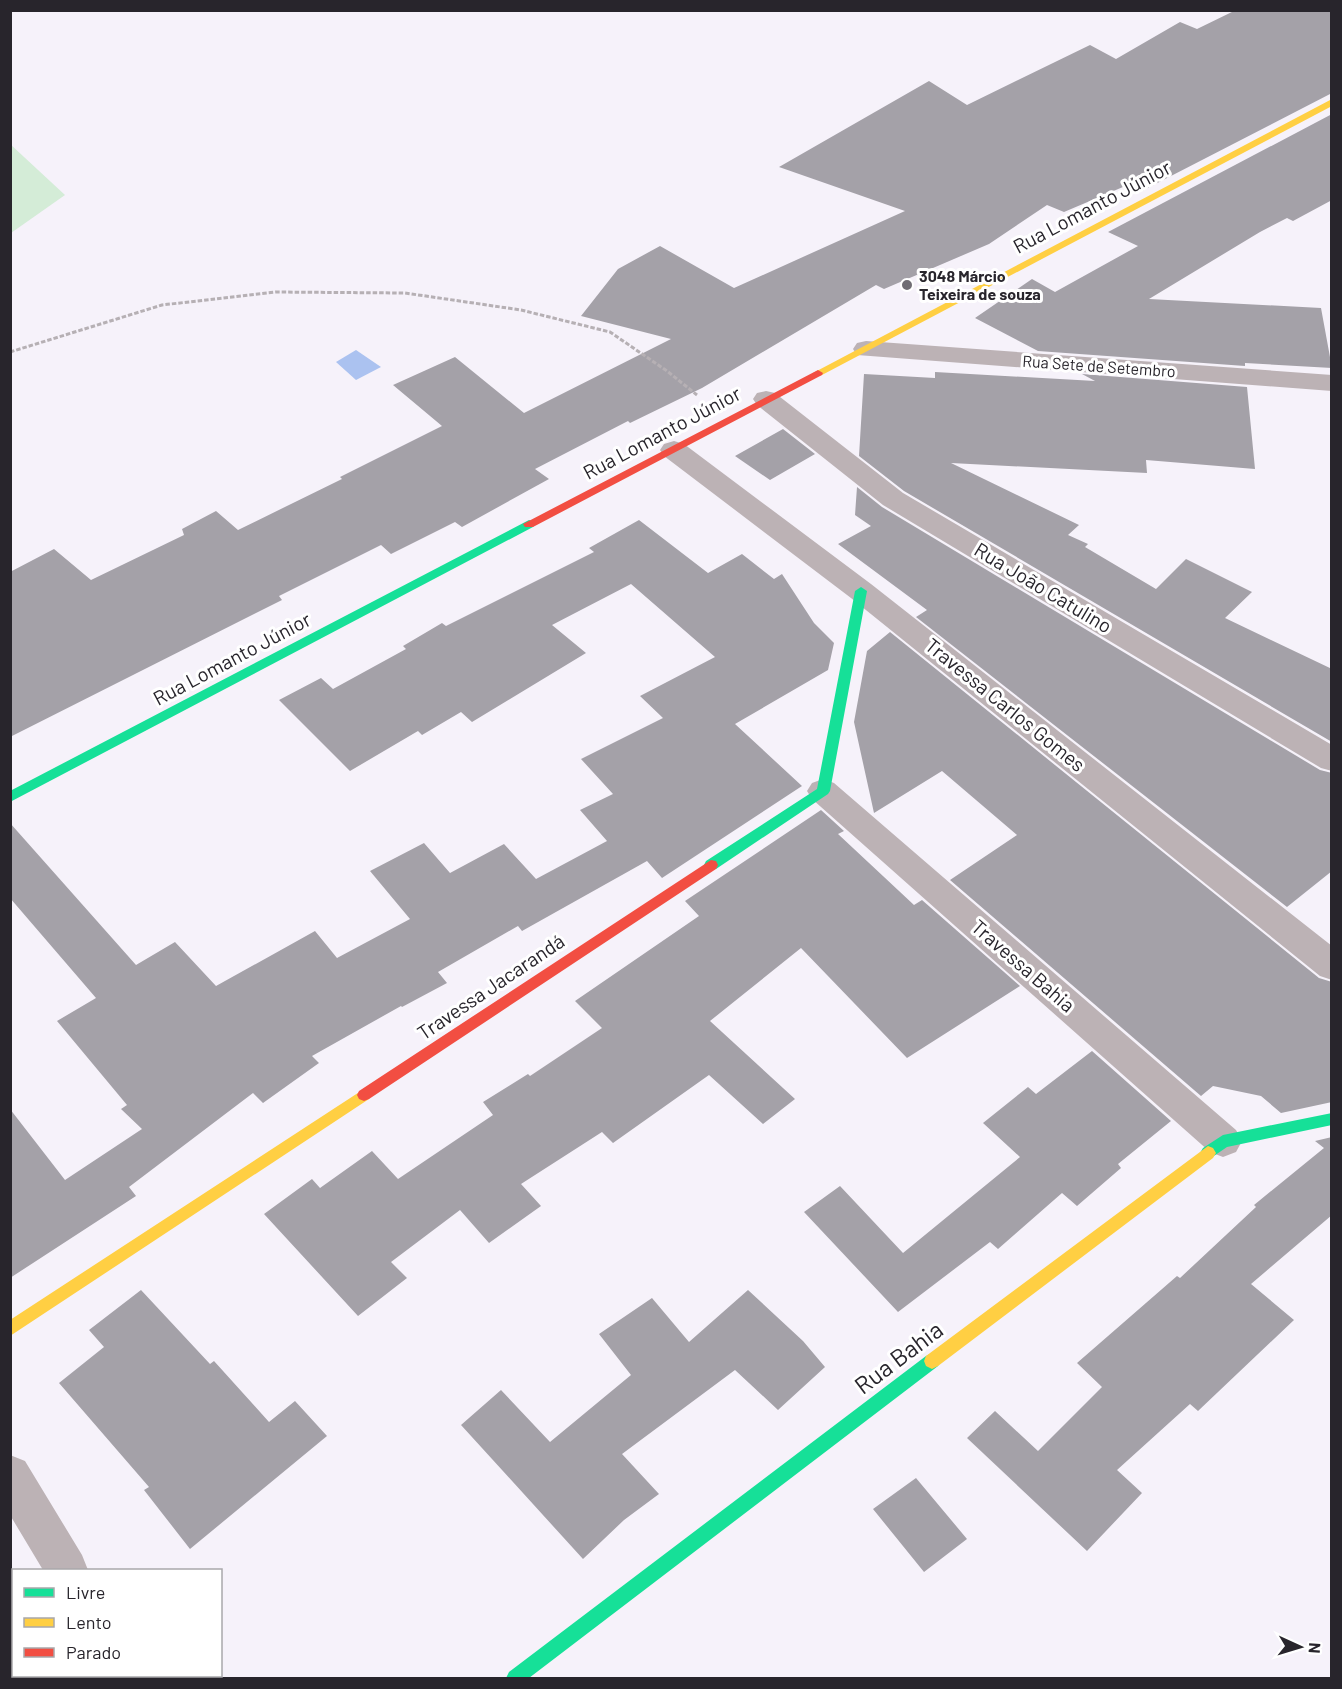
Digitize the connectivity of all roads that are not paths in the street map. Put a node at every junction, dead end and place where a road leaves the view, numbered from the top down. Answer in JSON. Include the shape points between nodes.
{"nodes":[{"id":1,"x":1332,"y":102,"type":"edge"},
{"id":2,"x":866,"y":349,"type":"junction"},
{"id":3,"x":1332,"y":382,"type":"edge"},
{"id":4,"x":766,"y":399,"type":"junction"},
{"id":5,"x":674,"y":450,"type":"junction"},
{"id":6,"x":861,"y":591,"type":"junction"},
{"id":7,"x":1332,"y":760,"type":"edge"},
{"id":8,"x":823,"y":791,"type":"junction"},
{"id":9,"x":10,"y":797,"type":"edge"},
{"id":10,"x":1332,"y":966,"type":"edge"},
{"id":11,"x":1332,"y":1119,"type":"edge"},
{"id":12,"x":1223,"y":1141,"type":"junction"},
{"id":13,"x":10,"y":1329,"type":"edge"},
{"id":14,"x":10,"y":1475,"type":"edge"},
{"id":15,"x":66,"y":1569,"type":"edge"},
{"id":16,"x":515,"y":1678,"type":"edge"}],
"edges":[{"from":1,"to":2,"type":"street","name":"Rua Lomanto Júnior"},
{"from":2,"to":3,"type":"street","name":"Rua Sete de Setembro"},
{"from":2,"to":4,"type":"street","name":"Rua Lomanto Júnior"},
{"from":4,"to":5,"type":"street","name":"Rua Lomanto Júnior"},
{"from":4,"to":7,"type":"street","name":"Rua João Catulino","via":[[893,499]]},
{"from":5,"to":6,"type":"street","name":"Travessa Carlos Gomes"},
{"from":5,"to":9,"type":"street","name":"Rua Lomanto Júnior"},
{"from":6,"to":8,"type":"street"},
{"from":6,"to":10,"type":"street","name":"Travessa Carlos Gomes"},
{"from":8,"to":12,"type":"street","name":"Travessa Bahia"},
{"from":8,"to":13,"type":"street","name":"Travessa Jacarandá"},
{"from":11,"to":12,"type":"street","name":"Rua Bahia"},
{"from":12,"to":16,"type":"street","name":"Rua Bahia"},
{"from":14,"to":15,"type":"street"}]}
